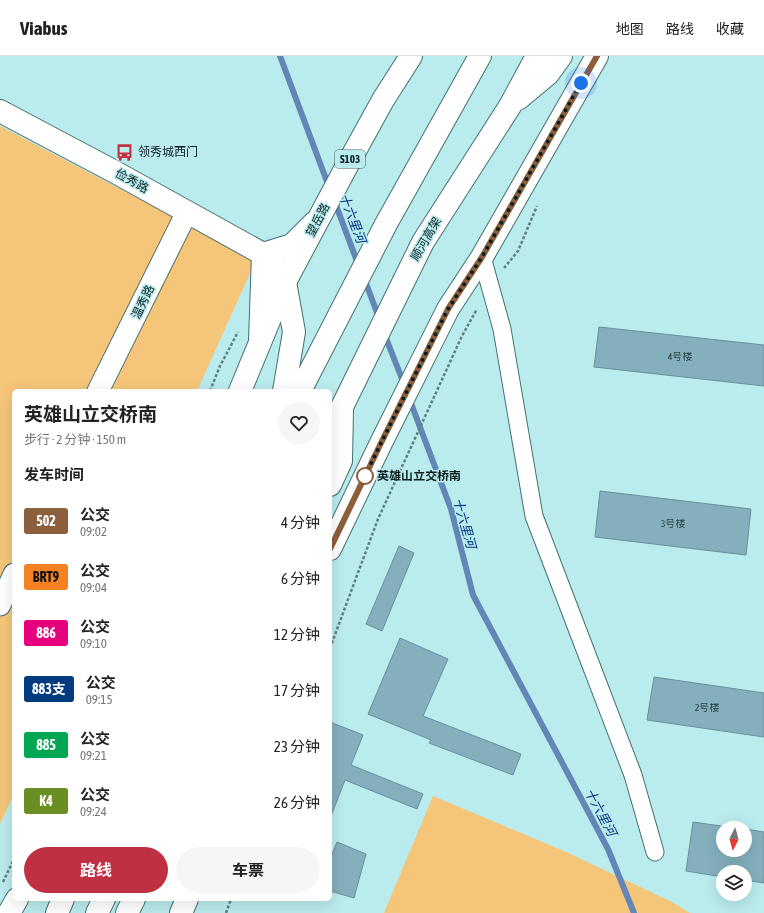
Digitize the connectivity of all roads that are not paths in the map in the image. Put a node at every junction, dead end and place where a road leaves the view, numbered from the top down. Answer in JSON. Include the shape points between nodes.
{"nodes":[{"id":1,"x":411,"y":56,"type":"edge"},
{"id":2,"x":462,"y":56,"type":"edge"},
{"id":3,"x":480,"y":56,"type":"edge"},
{"id":4,"x":537,"y":56,"type":"edge"},
{"id":5,"x":561,"y":56,"type":"edge"},
{"id":6,"x":597,"y":56,"type":"edge"},
{"id":7,"x":452,"y":104,"type":"junction"},
{"id":8,"x":510,"y":106,"type":"junction"},
{"id":9,"x":0,"y":111,"type":"edge"},
{"id":10,"x":187,"y":212,"type":"junction"},
{"id":11,"x":318,"y":219,"type":"junction"},
{"id":12,"x":263,"y":254,"type":"junction"},
{"id":13,"x":482,"y":257,"type":"junction"},
{"id":14,"x":285,"y":282,"type":"junction"},
{"id":15,"x":260,"y":342,"type":"junction"},
{"id":16,"x":99,"y":389,"type":"edge"},
{"id":17,"x":241,"y":389,"type":"edge"},
{"id":18,"x":284,"y":389,"type":"edge"},
{"id":19,"x":301,"y":389,"type":"edge"},
{"id":20,"x":346,"y":399,"type":"junction"},
{"id":21,"x":332,"y":425,"type":"edge"},
{"id":22,"x":332,"y":481,"type":"edge"},
{"id":23,"x":332,"y":545,"type":"edge"},
{"id":24,"x":12,"y":578,"type":"edge"},
{"id":25,"x":0,"y":605,"type":"edge"},
{"id":26,"x":655,"y":852,"type":"dead end"},
{"id":27,"x":11,"y":894,"type":"edge"},
{"id":28,"x":62,"y":901,"type":"edge"},
{"id":29,"x":103,"y":901,"type":"edge"},
{"id":30,"x":133,"y":901,"type":"edge"},
{"id":31,"x":186,"y":901,"type":"edge"},
{"id":32,"x":8,"y":913,"type":"edge"},
{"id":33,"x":57,"y":913,"type":"edge"},
{"id":34,"x":97,"y":913,"type":"edge"},
{"id":35,"x":127,"y":913,"type":"edge"},
{"id":36,"x":181,"y":913,"type":"edge"}],
"edges":[{"from":1,"to":11,"type":"main road","name":"望岳路","number":"S103","via":[[383,100]]},
{"from":2,"to":7,"type":"main road"},
{"from":3,"to":7,"type":"main road"},
{"from":4,"to":8,"type":"main road","name":"顺河高架"},
{"from":5,"to":8,"type":"main road","via":[[548,74]]},
{"from":6,"to":13,"type":"main road"},
{"from":7,"to":19,"type":"main road","via":[[386,224]]},
{"from":8,"to":20,"type":"main road","name":"顺河高架","via":[[423,242]]},
{"from":9,"to":10,"type":"main road","name":"俭秀路"},
{"from":10,"to":12,"type":"main road","name":"俭秀路"},
{"from":10,"to":16,"type":"street","name":"温秀路"},
{"from":11,"to":12,"type":"main road","via":[[292,244]]},
{"from":11,"to":14,"type":"main road","name":"望岳路","number":"S103"},
{"from":12,"to":14,"type":"main road","name":"俭秀路","via":[[278,268]]},
{"from":12,"to":15,"type":"main road"},
{"from":13,"to":23,"type":"main road","via":[[448,309]]},
{"from":13,"to":26,"type":"street","via":[[502,329],[534,516],[633,775]]},
{"from":14,"to":15,"type":"main road","name":"望岳路","number":"S103"},
{"from":14,"to":18,"type":"main road","via":[[294,332]]},
{"from":15,"to":17,"type":"main road","name":"望岳路","number":"S103"},
{"from":20,"to":21,"type":"main road","name":"顺河高架"},
{"from":20,"to":22,"type":"main road","via":[[341,461]]},
{"from":24,"to":25,"type":"street"},
{"from":27,"to":32,"type":"main road"},
{"from":28,"to":33,"type":"main road"},
{"from":29,"to":34,"type":"main road"},
{"from":30,"to":35,"type":"main road"},
{"from":31,"to":36,"type":"main road"}]}
